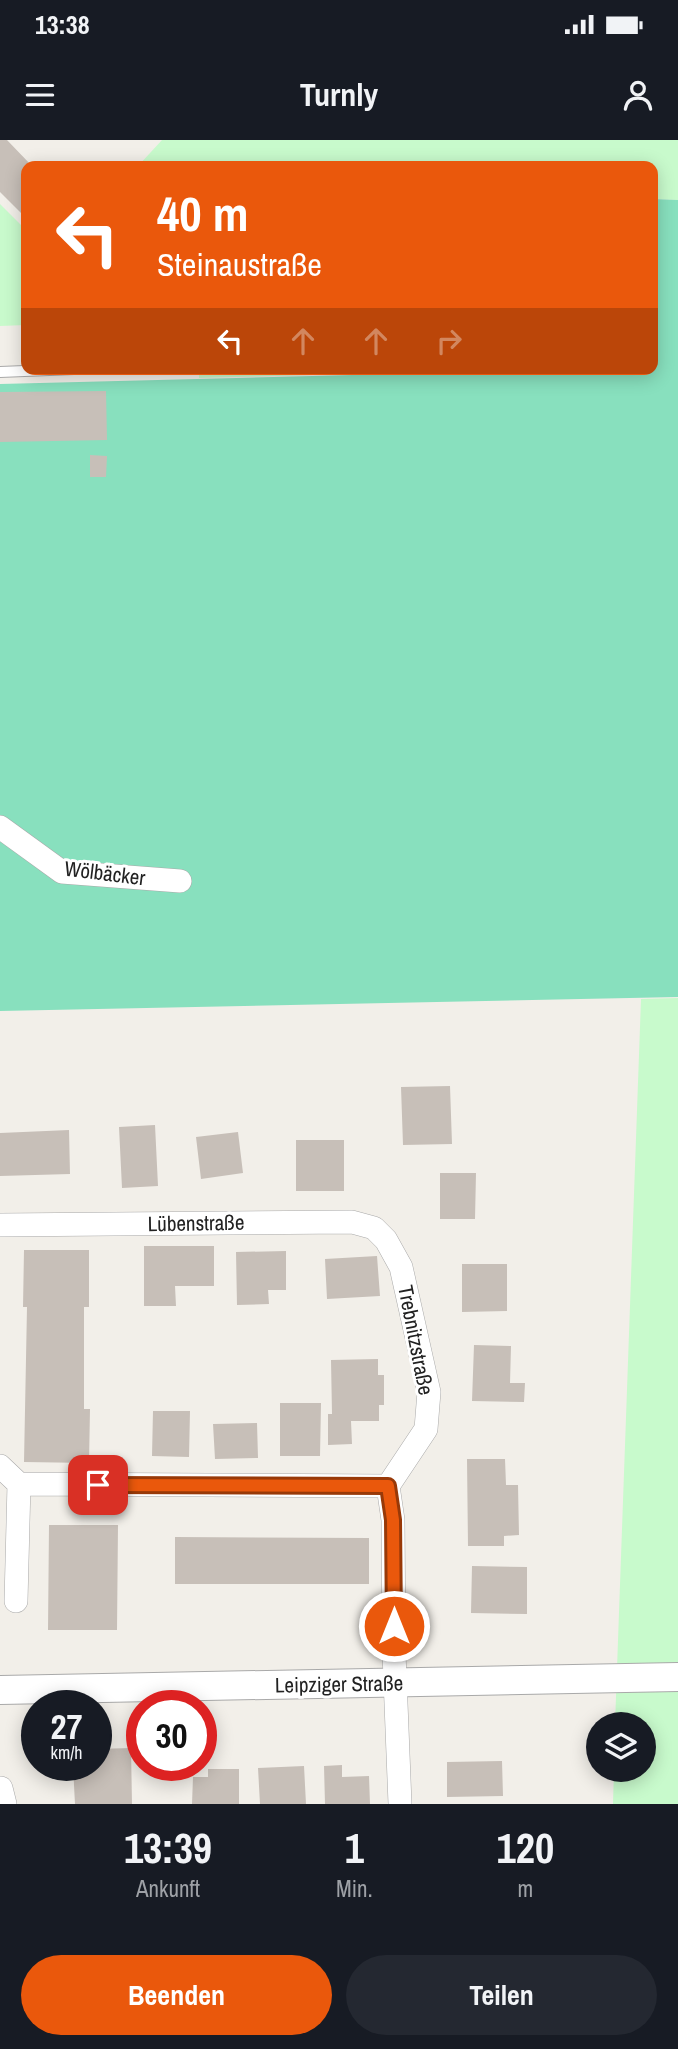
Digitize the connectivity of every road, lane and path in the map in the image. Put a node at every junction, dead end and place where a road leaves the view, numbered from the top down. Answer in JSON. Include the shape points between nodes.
{"nodes":[{"id":1,"x":21,"y":371,"type":"edge"},
{"id":2,"x":0,"y":372,"type":"edge"},
{"id":3,"x":0,"y":827,"type":"edge"},
{"id":4,"x":180,"y":881,"type":"dead end"},
{"id":5,"x":0,"y":1225,"type":"edge"},
{"id":6,"x":386,"y":1240,"type":"joint"},
{"id":7,"x":0,"y":1466,"type":"edge"},
{"id":8,"x":19,"y":1484,"type":"junction"},
{"id":9,"x":388,"y":1486,"type":"junction"},
{"id":10,"x":16,"y":1601,"type":"dead end"},
{"id":11,"x":678,"y":1677,"type":"edge"},
{"id":12,"x":396,"y":1684,"type":"junction"},
{"id":13,"x":0,"y":1690,"type":"edge"},
{"id":14,"x":1,"y":1788,"type":"edge"},
{"id":15,"x":5,"y":1804,"type":"edge"},
{"id":16,"x":400,"y":1804,"type":"edge"}],
"edges":[{"from":1,"to":2,"type":"lane"},
{"from":3,"to":4,"type":"street","name":"Wölbäcker","via":[[62,873]]},
{"from":5,"to":6,"type":"street","name":"Lübenstraße","via":[[352,1222],[374,1228]]},
{"from":6,"to":9,"type":"street","name":"Trebnitzstraße","via":[[401,1267],[429,1392],[426,1429]]},
{"from":7,"to":8,"type":"street"},
{"from":8,"to":9,"type":"street"},
{"from":8,"to":10,"type":"street"},
{"from":9,"to":12,"type":"street","via":[[393,1520]]},
{"from":11,"to":12,"type":"street","name":"Leipziger Straße"},
{"from":12,"to":13,"type":"street","name":"Leipziger Straße"},
{"from":12,"to":16,"type":"street"},
{"from":14,"to":15,"type":"street"}]}
